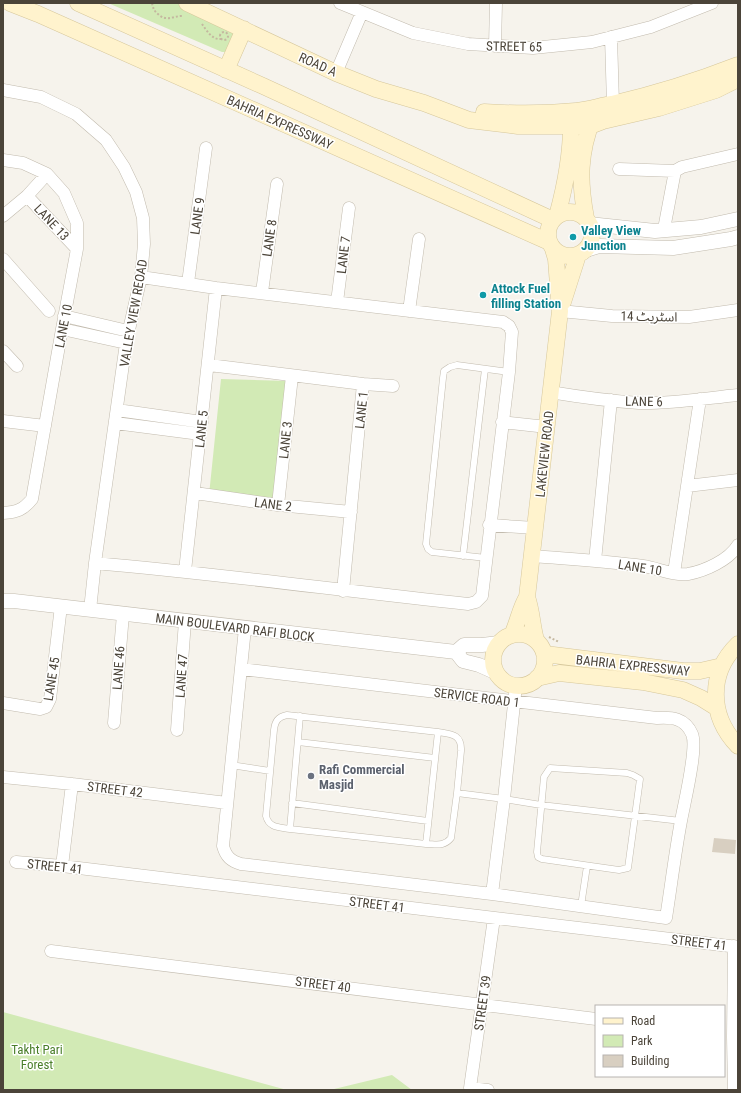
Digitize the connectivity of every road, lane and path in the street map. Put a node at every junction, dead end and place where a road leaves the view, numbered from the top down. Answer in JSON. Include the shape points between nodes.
{"nodes":[{"id":1,"x":10,"y":3,"type":"edge"},
{"id":2,"x":78,"y":3,"type":"edge"},
{"id":3,"x":152,"y":3,"type":"edge"},
{"id":4,"x":340,"y":3,"type":"edge"},
{"id":5,"x":496,"y":3,"type":"edge"},
{"id":6,"x":712,"y":3,"type":"edge"},
{"id":7,"x":186,"y":9,"type":"edge"},
{"id":8,"x":362,"y":12,"type":"junction"},
{"id":9,"x":200,"y":22,"type":"dead end"},
{"id":10,"x":127,"y":24,"type":"junction"},
{"id":11,"x":244,"y":29,"type":"junction"},
{"id":12,"x":611,"y":37,"type":"junction"},
{"id":13,"x":221,"y":39,"type":"junction"},
{"id":14,"x":495,"y":46,"type":"junction"},
{"id":15,"x":116,"y":49,"type":"junction"},
{"id":16,"x":738,"y":65,"type":"edge"},
{"id":17,"x":226,"y":70,"type":"junction"},
{"id":18,"x":336,"y":73,"type":"junction"},
{"id":19,"x":738,"y":79,"type":"edge"},
{"id":20,"x":3,"y":90,"type":"edge"},
{"id":21,"x":605,"y":105,"type":"junction"},
{"id":22,"x":570,"y":111,"type":"junction"},
{"id":23,"x":453,"y":113,"type":"junction"},
{"id":24,"x":590,"y":126,"type":"junction"},
{"id":25,"x":571,"y":127,"type":"junction"},
{"id":26,"x":206,"y":148,"type":"dead end"},
{"id":27,"x":738,"y":154,"type":"edge"},
{"id":28,"x":3,"y":160,"type":"edge"},
{"id":29,"x":619,"y":169,"type":"dead end"},
{"id":30,"x":674,"y":171,"type":"junction"},
{"id":31,"x":47,"y":174,"type":"junction"},
{"id":32,"x":277,"y":184,"type":"dead end"},
{"id":33,"x":27,"y":196,"type":"junction"},
{"id":34,"x":349,"y":208,"type":"dead end"},
{"id":35,"x":3,"y":216,"type":"edge"},
{"id":36,"x":555,"y":218,"type":"junction"},
{"id":37,"x":738,"y":219,"type":"edge"},
{"id":38,"x":588,"y":221,"type":"junction"},
{"id":39,"x":664,"y":229,"type":"junction"},
{"id":40,"x":738,"y":237,"type":"edge"},
{"id":41,"x":419,"y":239,"type":"dead end"},
{"id":42,"x":551,"y":245,"type":"junction"},
{"id":43,"x":77,"y":249,"type":"junction"},
{"id":44,"x":582,"y":252,"type":"junction"},
{"id":45,"x":3,"y":259,"type":"edge"},
{"id":46,"x":141,"y":277,"type":"junction"},
{"id":47,"x":188,"y":283,"type":"junction"},
{"id":48,"x":216,"y":288,"type":"junction"},
{"id":49,"x":262,"y":292,"type":"junction"},
{"id":50,"x":337,"y":302,"type":"junction"},
{"id":51,"x":738,"y":310,"type":"edge"},
{"id":52,"x":48,"y":311,"type":"dead end"},
{"id":53,"x":409,"y":311,"type":"junction"},
{"id":54,"x":560,"y":311,"type":"junction"},
{"id":55,"x":64,"y":316,"type":"junction"},
{"id":56,"x":62,"y":329,"type":"junction"},
{"id":57,"x":127,"y":337,"type":"junction"},
{"id":58,"x":3,"y":351,"type":"edge"},
{"id":59,"x":208,"y":364,"type":"junction"},
{"id":60,"x":17,"y":366,"type":"dead end"},
{"id":61,"x":484,"y":369,"type":"junction"},
{"id":62,"x":508,"y":372,"type":"junction"},
{"id":63,"x":292,"y":376,"type":"junction"},
{"id":64,"x":363,"y":384,"type":"junction"},
{"id":65,"x":393,"y":386,"type":"dead end"},
{"id":66,"x":550,"y":392,"type":"junction"},
{"id":67,"x":738,"y":395,"type":"edge"},
{"id":68,"x":700,"y":399,"type":"junction"},
{"id":69,"x":612,"y":400,"type":"junction"},
{"id":70,"x":117,"y":410,"type":"junction"},
{"id":71,"x":3,"y":421,"type":"edge"},
{"id":72,"x":115,"y":422,"type":"junction"},
{"id":73,"x":202,"y":422,"type":"junction"},
{"id":74,"x":502,"y":422,"type":"junction"},
{"id":75,"x":45,"y":426,"type":"junction"},
{"id":76,"x":547,"y":426,"type":"junction"},
{"id":77,"x":200,"y":434,"type":"junction"},
{"id":78,"x":738,"y":480,"type":"edge"},
{"id":79,"x":687,"y":486,"type":"junction"},
{"id":80,"x":194,"y":493,"type":"junction"},
{"id":81,"x":278,"y":505,"type":"junction"},
{"id":82,"x":351,"y":512,"type":"junction"},
{"id":83,"x":3,"y":513,"type":"edge"},
{"id":84,"x":489,"y":525,"type":"junction"},
{"id":85,"x":535,"y":528,"type":"junction"},
{"id":86,"x":738,"y":546,"type":"edge"},
{"id":87,"x":463,"y":556,"type":"junction"},
{"id":88,"x":533,"y":556,"type":"junction"},
{"id":89,"x":486,"y":558,"type":"junction"},
{"id":90,"x":596,"y":561,"type":"junction"},
{"id":91,"x":95,"y":563,"type":"junction"},
{"id":92,"x":185,"y":571,"type":"junction"},
{"id":93,"x":674,"y":574,"type":"junction"},
{"id":94,"x":343,"y":591,"type":"junction"},
{"id":95,"x":527,"y":597,"type":"junction"},
{"id":96,"x":6,"y":600,"type":"edge"},
{"id":97,"x":60,"y":606,"type":"junction"},
{"id":98,"x":90,"y":610,"type":"junction"},
{"id":99,"x":123,"y":614,"type":"junction"},
{"id":100,"x":185,"y":621,"type":"junction"},
{"id":101,"x":245,"y":628,"type":"junction"},
{"id":102,"x":505,"y":639,"type":"junction"},
{"id":103,"x":536,"y":640,"type":"junction"},
{"id":104,"x":738,"y":644,"type":"edge"},
{"id":105,"x":456,"y":652,"type":"junction"},
{"id":106,"x":545,"y":654,"type":"junction"},
{"id":107,"x":722,"y":666,"type":"junction"},
{"id":108,"x":241,"y":669,"type":"junction"},
{"id":109,"x":497,"y":673,"type":"junction"},
{"id":110,"x":537,"y":678,"type":"junction"},
{"id":111,"x":516,"y":685,"type":"junction"},
{"id":112,"x":515,"y":701,"type":"junction"},
{"id":113,"x":3,"y":703,"type":"edge"},
{"id":114,"x":717,"y":708,"type":"junction"},
{"id":115,"x":300,"y":716,"type":"junction"},
{"id":116,"x":114,"y":723,"type":"dead end"},
{"id":117,"x":177,"y":730,"type":"dead end"},
{"id":118,"x":438,"y":732,"type":"junction"},
{"id":119,"x":298,"y":742,"type":"junction"},
{"id":120,"x":738,"y":746,"type":"edge"},
{"id":121,"x":435,"y":758,"type":"junction"},
{"id":122,"x":231,"y":765,"type":"junction"},
{"id":123,"x":270,"y":771,"type":"junction"},
{"id":124,"x":3,"y":777,"type":"edge"},
{"id":125,"x":72,"y":784,"type":"junction"},
{"id":126,"x":457,"y":793,"type":"junction"},
{"id":127,"x":504,"y":799,"type":"junction"},
{"id":128,"x":227,"y":803,"type":"junction"},
{"id":129,"x":292,"y":804,"type":"junction"},
{"id":130,"x":541,"y":805,"type":"junction"},
{"id":131,"x":635,"y":816,"type":"junction"},
{"id":132,"x":428,"y":821,"type":"junction"},
{"id":133,"x":681,"y":821,"type":"junction"},
{"id":134,"x":290,"y":829,"type":"junction"},
{"id":135,"x":426,"y":844,"type":"junction"},
{"id":136,"x":16,"y":862,"type":"dead end"},
{"id":137,"x":62,"y":866,"type":"junction"},
{"id":138,"x":587,"y":866,"type":"junction"},
{"id":139,"x":492,"y":894,"type":"junction"},
{"id":140,"x":581,"y":906,"type":"junction"},
{"id":141,"x":494,"y":918,"type":"junction"},
{"id":142,"x":736,"y":946,"type":"edge"},
{"id":143,"x":51,"y":951,"type":"dead end"},
{"id":144,"x":482,"y":1004,"type":"junction"},
{"id":145,"x":595,"y":1018,"type":"edge"},
{"id":146,"x":728,"y":1036,"type":"edge"},
{"id":147,"x":488,"y":1090,"type":"edge"},
{"id":148,"x":734,"y":1090,"type":"edge"}],
"edges":[{"from":1,"to":15,"type":"main road","name":"BAHRIA EXPRESSWAY"},
{"from":2,"to":10,"type":"main road","name":"BAHRIA EXPRESSWAY"},
{"from":3,"to":7,"type":"path","via":[[154,10],[168,19],[178,16]]},
{"from":4,"to":8,"type":"street","name":"STREET 65"},
{"from":5,"to":14,"type":"street"},
{"from":6,"to":12,"type":"street","name":"STREET 65","via":[[651,27]]},
{"from":7,"to":11,"type":"main road","name":"ROAD A"},
{"from":8,"to":14,"type":"street","name":"STREET 65","via":[[413,33],[468,44]]},
{"from":8,"to":18,"type":"street"},
{"from":9,"to":13,"type":"path","via":[[211,36],[217,40]]},
{"from":10,"to":15,"type":"main road"},
{"from":10,"to":17,"type":"main road","name":"BAHRIA EXPRESSWAY"},
{"from":11,"to":17,"type":"main road"},
{"from":11,"to":18,"type":"main road","name":"ROAD A"},
{"from":12,"to":14,"type":"street","name":"STREET 65","via":[[592,42],[533,48]]},
{"from":12,"to":21,"type":"street"},
{"from":13,"to":13,"type":"path","via":[[221,33],[227,33],[227,38]]},
{"from":15,"to":42,"type":"main road","name":"BAHRIA EXPRESSWAY"},
{"from":16,"to":21,"type":"main road","via":[[702,80]]},
{"from":17,"to":36,"type":"main road","name":"BAHRIA EXPRESSWAY"},
{"from":18,"to":23,"type":"main road","name":"ROAD A","via":[[376,89]]},
{"from":19,"to":24,"type":"main road","name":"ROAD A","via":[[716,90]]},
{"from":20,"to":46,"type":"street","name":"VALLEY VIEW REOAD","via":[[41,97],[76,114],[106,140],[124,167],[136,192],[143,218]]},
{"from":21,"to":22,"type":"main road"},
{"from":21,"to":24,"type":"main road"},
{"from":22,"to":23,"type":"main road","via":[[517,114],[471,111]]},
{"from":22,"to":25,"type":"main road"},
{"from":23,"to":25,"type":"main road","name":"ROAD A","via":[[469,120],[518,126]]},
{"from":24,"to":25,"type":"main road","name":"ROAD A"},
{"from":24,"to":38,"type":"main road","via":[[581,170],[581,194]]},
{"from":25,"to":36,"type":"main road","via":[[566,180]]},
{"from":26,"to":47,"type":"street","name":"LANE 9"},
{"from":27,"to":30,"type":"street"},
{"from":28,"to":31,"type":"street","name":"LANE 10","via":[[24,163]]},
{"from":29,"to":30,"type":"street"},
{"from":30,"to":39,"type":"street"},
{"from":31,"to":33,"type":"street"},
{"from":31,"to":43,"type":"street","name":"LANE 10","via":[[64,194],[77,223]]},
{"from":32,"to":49,"type":"street","name":"LANE 8"},
{"from":33,"to":35,"type":"street"},
{"from":33,"to":43,"type":"street","name":"LANE 13"},
{"from":34,"to":50,"type":"street","name":"LANE 7"},
{"from":36,"to":38,"type":"main road","via":[[569,212]]},
{"from":36,"to":42,"type":"main road","via":[[548,231]]},
{"from":37,"to":39,"type":"street","via":[[701,227]]},
{"from":38,"to":39,"type":"street","via":[[655,231]]},
{"from":38,"to":44,"type":"main road","via":[[592,233],[591,242]]},
{"from":40,"to":44,"type":"street","via":[[673,248],[599,246]]},
{"from":41,"to":53,"type":"street"},
{"from":42,"to":44,"type":"main road","via":[[564,256],[572,257]]},
{"from":42,"to":54,"type":"main road","via":[[556,258]]},
{"from":43,"to":55,"type":"street","name":"LANE 10"},
{"from":44,"to":54,"type":"main road"},
{"from":45,"to":52,"type":"street"},
{"from":46,"to":47,"type":"street"},
{"from":46,"to":57,"type":"street","name":"VALLEY VIEW REOAD"},
{"from":47,"to":48,"type":"street"},
{"from":48,"to":49,"type":"street"},
{"from":48,"to":59,"type":"street","name":"LANE 5"},
{"from":49,"to":50,"type":"street"},
{"from":50,"to":53,"type":"street"},
{"from":51,"to":54,"type":"street","name":"اسٹریٹ 14","via":[[689,317],[612,316]]},
{"from":53,"to":62,"type":"street","via":[[503,322],[512,332]]},
{"from":54,"to":66,"type":"main road","name":"LAKEVIEW ROAD"},
{"from":55,"to":56,"type":"street","name":"LANE 10"},
{"from":55,"to":57,"type":"street"},
{"from":56,"to":57,"type":"street"},
{"from":56,"to":75,"type":"street","name":"LANE 10"},
{"from":57,"to":70,"type":"street","name":"VALLEY VIEW REOAD"},
{"from":58,"to":60,"type":"street"},
{"from":59,"to":63,"type":"street","name":"LANE 1"},
{"from":59,"to":73,"type":"street","name":"LANE 5"},
{"from":61,"to":62,"type":"lane"},
{"from":61,"to":87,"type":"lane"},
{"from":61,"to":87,"type":"lane","via":[[457,365],[450,367],[444,371],[442,386],[426,544],[432,552]]},
{"from":62,"to":74,"type":"street"},
{"from":63,"to":64,"type":"street","name":"LANE 1"},
{"from":63,"to":81,"type":"street","name":"LANE 3"},
{"from":64,"to":65,"type":"street"},
{"from":64,"to":82,"type":"street","name":"LANE 1"},
{"from":66,"to":69,"type":"street","name":"LANE 6"},
{"from":66,"to":76,"type":"main road","name":"LAKEVIEW ROAD"},
{"from":67,"to":68,"type":"street","name":"LANE 6"},
{"from":68,"to":69,"type":"street","name":"LANE 6","via":[[641,403]]},
{"from":68,"to":79,"type":"street"},
{"from":69,"to":90,"type":"street"},
{"from":70,"to":72,"type":"street","name":"VALLEY VIEW REOAD"},
{"from":70,"to":73,"type":"street"},
{"from":71,"to":75,"type":"street"},
{"from":72,"to":77,"type":"street"},
{"from":72,"to":91,"type":"street","name":"VALLEY VIEW REOAD"},
{"from":73,"to":77,"type":"street","name":"LANE 5"},
{"from":74,"to":76,"type":"street"},
{"from":74,"to":84,"type":"street"},
{"from":75,"to":83,"type":"street","name":"LANE 10","via":[[32,499],[15,512]]},
{"from":76,"to":85,"type":"main road","name":"LAKEVIEW ROAD"},
{"from":77,"to":80,"type":"street","name":"LANE 5"},
{"from":78,"to":79,"type":"street"},
{"from":79,"to":93,"type":"street"},
{"from":80,"to":81,"type":"street","name":"LANE 2"},
{"from":80,"to":92,"type":"street","name":"LANE 5"},
{"from":81,"to":82,"type":"street","name":"LANE 2"},
{"from":82,"to":94,"type":"street","name":"LANE 1"},
{"from":84,"to":85,"type":"street"},
{"from":84,"to":89,"type":"street"},
{"from":85,"to":88,"type":"main road","name":"LAKEVIEW ROAD"},
{"from":86,"to":93,"type":"street","name":"LANE 10","via":[[718,564],[688,574]]},
{"from":87,"to":89,"type":"lane"},
{"from":88,"to":90,"type":"street","name":"LANE 10"},
{"from":88,"to":95,"type":"main road","name":"LAKEVIEW ROAD"},
{"from":89,"to":94,"type":"street","via":[[482,596],[476,602],[468,604]]},
{"from":90,"to":93,"type":"street","name":"LANE 10","via":[[645,566]]},
{"from":91,"to":92,"type":"street"},
{"from":91,"to":98,"type":"street","name":"VALLEY VIEW REOAD"},
{"from":92,"to":94,"type":"street"},
{"from":95,"to":102,"type":"main road","via":[[518,619]]},
{"from":95,"to":103,"type":"main road"},
{"from":96,"to":97,"type":"street","name":"MAIN BOULEVARD RAFI BLOCK"},
{"from":97,"to":98,"type":"street","name":"MAIN BOULEVARD RAFI BLOCK"},
{"from":97,"to":113,"type":"street","name":"LANE 45","via":[[50,699],[46,707],[40,709]]},
{"from":98,"to":99,"type":"street","name":"MAIN BOULEVARD RAFI BLOCK"},
{"from":99,"to":100,"type":"street","name":"MAIN BOULEVARD RAFI BLOCK"},
{"from":99,"to":116,"type":"street","name":"LANE 46"},
{"from":100,"to":101,"type":"street","name":"MAIN BOULEVARD RAFI BLOCK"},
{"from":100,"to":117,"type":"street","name":"LANE 47"},
{"from":101,"to":105,"type":"street","name":"MAIN BOULEVARD RAFI BLOCK"},
{"from":101,"to":108,"type":"street"},
{"from":102,"to":103,"type":"main road","via":[[527,635]]},
{"from":102,"to":105,"type":"street","via":[[482,645],[464,645]]},
{"from":102,"to":109,"type":"main road","via":[[495,651],[493,660]]},
{"from":103,"to":106,"type":"main road"},
{"from":104,"to":107,"type":"main road","via":[[728,654]]},
{"from":105,"to":109,"type":"street","via":[[463,661]]},
{"from":106,"to":107,"type":"main road","name":"BAHRIA EXPRESSWAY","via":[[683,671],[700,671]]},
{"from":106,"to":110,"type":"main road","via":[[544,667]]},
{"from":107,"to":114,"type":"main road","via":[[717,680]]},
{"from":108,"to":112,"type":"street","name":"SERVICE ROAD 1"},
{"from":108,"to":122,"type":"street"},
{"from":109,"to":111,"type":"main road","via":[[505,681]]},
{"from":110,"to":111,"type":"main road","via":[[528,684]]},
{"from":110,"to":114,"type":"main road","name":"BAHRIA EXPRESSWAY","via":[[559,673],[643,682],[683,690]]},
{"from":111,"to":112,"type":"street"},
{"from":112,"to":127,"type":"street"},
{"from":112,"to":133,"type":"street","name":"SERVICE ROAD 1","via":[[657,718],[671,717],[684,722],[692,735],[694,747]]},
{"from":114,"to":120,"type":"main road","via":[[724,728]]},
{"from":115,"to":118,"type":"lane"},
{"from":115,"to":119,"type":"lane"},
{"from":115,"to":123,"type":"lane","via":[[280,716],[275,724]]},
{"from":118,"to":121,"type":"lane"},
{"from":118,"to":126,"type":"lane","via":[[455,736],[461,745]]},
{"from":119,"to":121,"type":"lane"},
{"from":119,"to":129,"type":"lane"},
{"from":121,"to":132,"type":"lane"},
{"from":122,"to":123,"type":"lane"},
{"from":122,"to":128,"type":"street"},
{"from":123,"to":134,"type":"lane","via":[[266,816],[268,822],[276,827]]},
{"from":124,"to":125,"type":"street","name":"STREET 42"},
{"from":125,"to":128,"type":"street","name":"STREET 42"},
{"from":125,"to":137,"type":"street"},
{"from":126,"to":127,"type":"lane"},
{"from":126,"to":135,"type":"lane","via":[[451,838],[443,845]]},
{"from":127,"to":130,"type":"lane"},
{"from":127,"to":139,"type":"street"},
{"from":128,"to":139,"type":"street","via":[[223,846],[225,854],[234,862]]},
{"from":129,"to":132,"type":"lane"},
{"from":129,"to":134,"type":"lane"},
{"from":130,"to":131,"type":"lane"},
{"from":130,"to":131,"type":"lane","via":[[544,777],[550,768],[627,774],[640,779]]},
{"from":130,"to":138,"type":"lane","via":[[538,857]]},
{"from":131,"to":133,"type":"lane"},
{"from":131,"to":138,"type":"lane","via":[[628,868],[619,870]]},
{"from":132,"to":135,"type":"lane"},
{"from":133,"to":140,"type":"street","via":[[666,918]]},
{"from":134,"to":135,"type":"lane"},
{"from":136,"to":137,"type":"street","name":"STREET 41"},
{"from":137,"to":141,"type":"street","name":"STREET 41"},
{"from":138,"to":140,"type":"lane"},
{"from":139,"to":140,"type":"street"},
{"from":141,"to":142,"type":"street","name":"STREET 41"},
{"from":141,"to":144,"type":"street","name":"STREET 39"},
{"from":142,"to":146,"type":"street"},
{"from":143,"to":144,"type":"street","name":"STREET 40"},
{"from":144,"to":145,"type":"street","name":"STREET 40"},
{"from":144,"to":147,"type":"street","name":"STREET 39","via":[[470,1088]]},
{"from":146,"to":148,"type":"street"}]}
